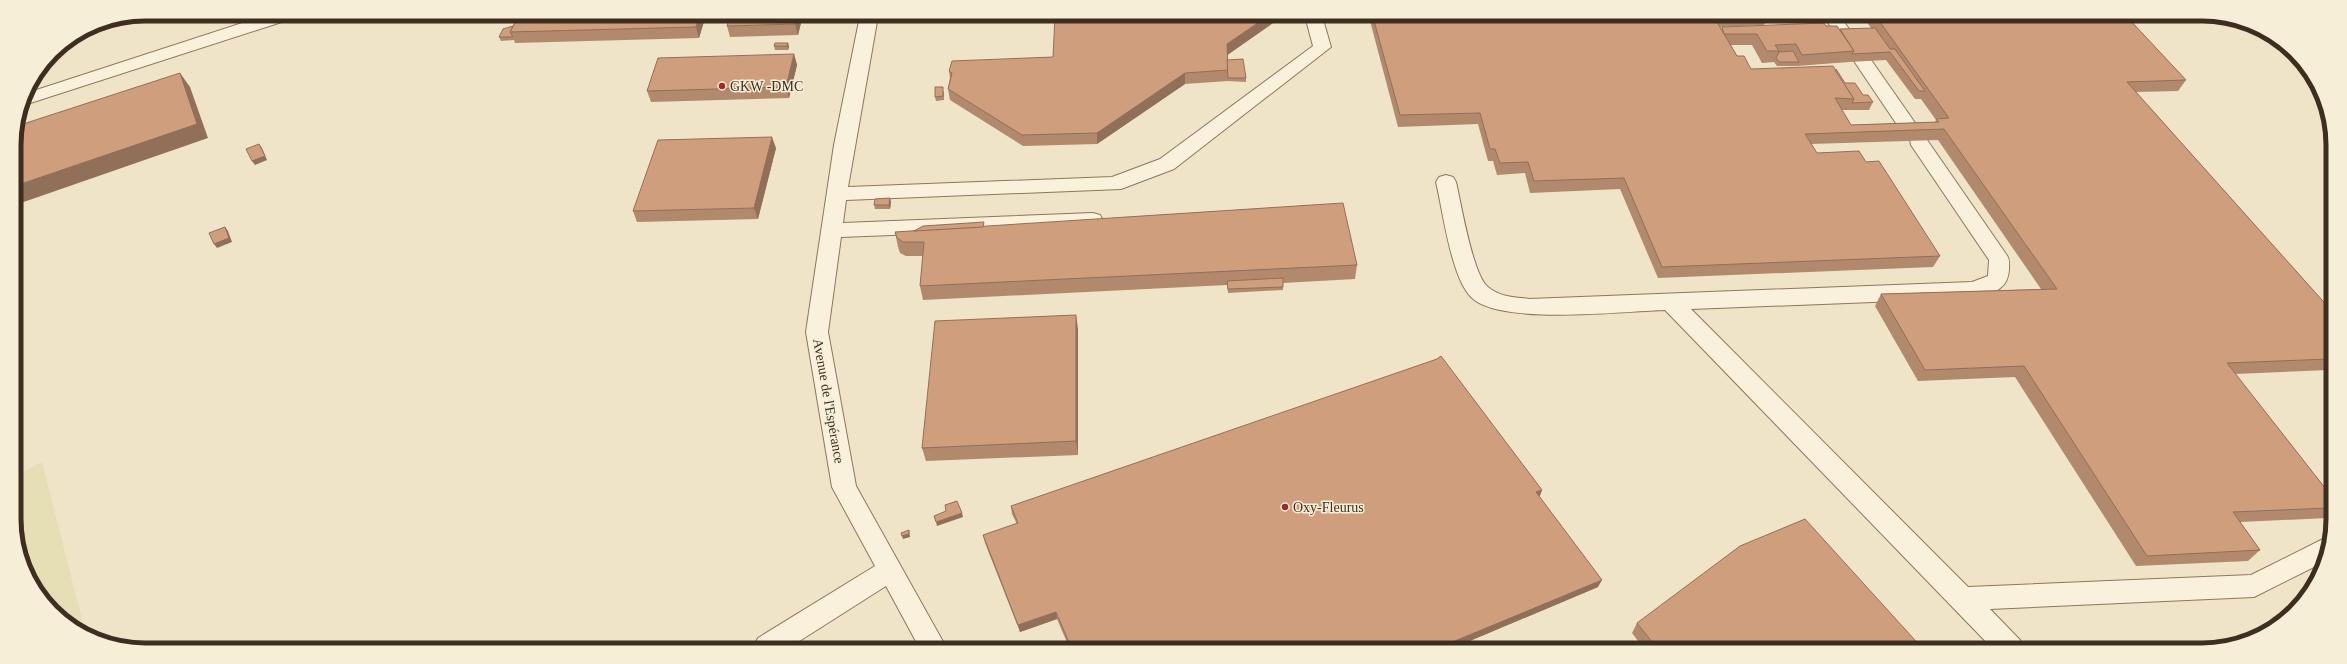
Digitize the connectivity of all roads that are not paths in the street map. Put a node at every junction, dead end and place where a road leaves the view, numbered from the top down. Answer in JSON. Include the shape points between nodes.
{"nodes":[{"id":1,"x":267,"y":21,"type":"edge"},
{"id":2,"x":868,"y":21,"type":"edge"},
{"id":3,"x":1314,"y":21,"type":"edge"},
{"id":4,"x":1835,"y":21,"type":"edge"},
{"id":5,"x":1846,"y":37,"type":"edge"},
{"id":6,"x":1863,"y":61,"type":"edge"},
{"id":7,"x":30,"y":99,"type":"edge"},
{"id":8,"x":1446,"y":182,"type":"dead end"},
{"id":9,"x":837,"y":194,"type":"junction"},
{"id":10,"x":1111,"y":220,"type":"edge"},
{"id":11,"x":832,"y":230,"type":"junction"},
{"id":12,"x":1672,"y":302,"type":"junction"},
{"id":13,"x":2322,"y":551,"type":"edge"},
{"id":14,"x":890,"y":570,"type":"junction"},
{"id":15,"x":1962,"y":599,"type":"junction"},
{"id":16,"x":773,"y":643,"type":"edge"},
{"id":17,"x":931,"y":643,"type":"edge"},
{"id":18,"x":2005,"y":643,"type":"edge"}],
"edges":[{"from":1,"to":7,"type":"street"},
{"from":2,"to":9,"type":"street","name":"Avenue de l'Espérance"},
{"from":3,"to":9,"type":"street","via":[[1322,47],[1167,164],[1114,184]]},
{"from":4,"to":5,"type":"street"},
{"from":6,"to":12,"type":"street","via":[[1999,259],[1998,280],[1975,290]]},
{"from":8,"to":12,"type":"street","via":[[1469,272],[1479,291],[1502,302],[1530,307]]},
{"from":9,"to":11,"type":"street","name":"Avenue de l'Espérance"},
{"from":10,"to":11,"type":"street"},
{"from":11,"to":14,"type":"street","name":"Avenue de l'Espérance","via":[[817,332],[844,487]]},
{"from":12,"to":15,"type":"street"},
{"from":13,"to":15,"type":"street","via":[[2254,586]]},
{"from":14,"to":16,"type":"street"},
{"from":14,"to":17,"type":"street","name":"Avenue de l'Espérance"},
{"from":15,"to":18,"type":"street"}]}
